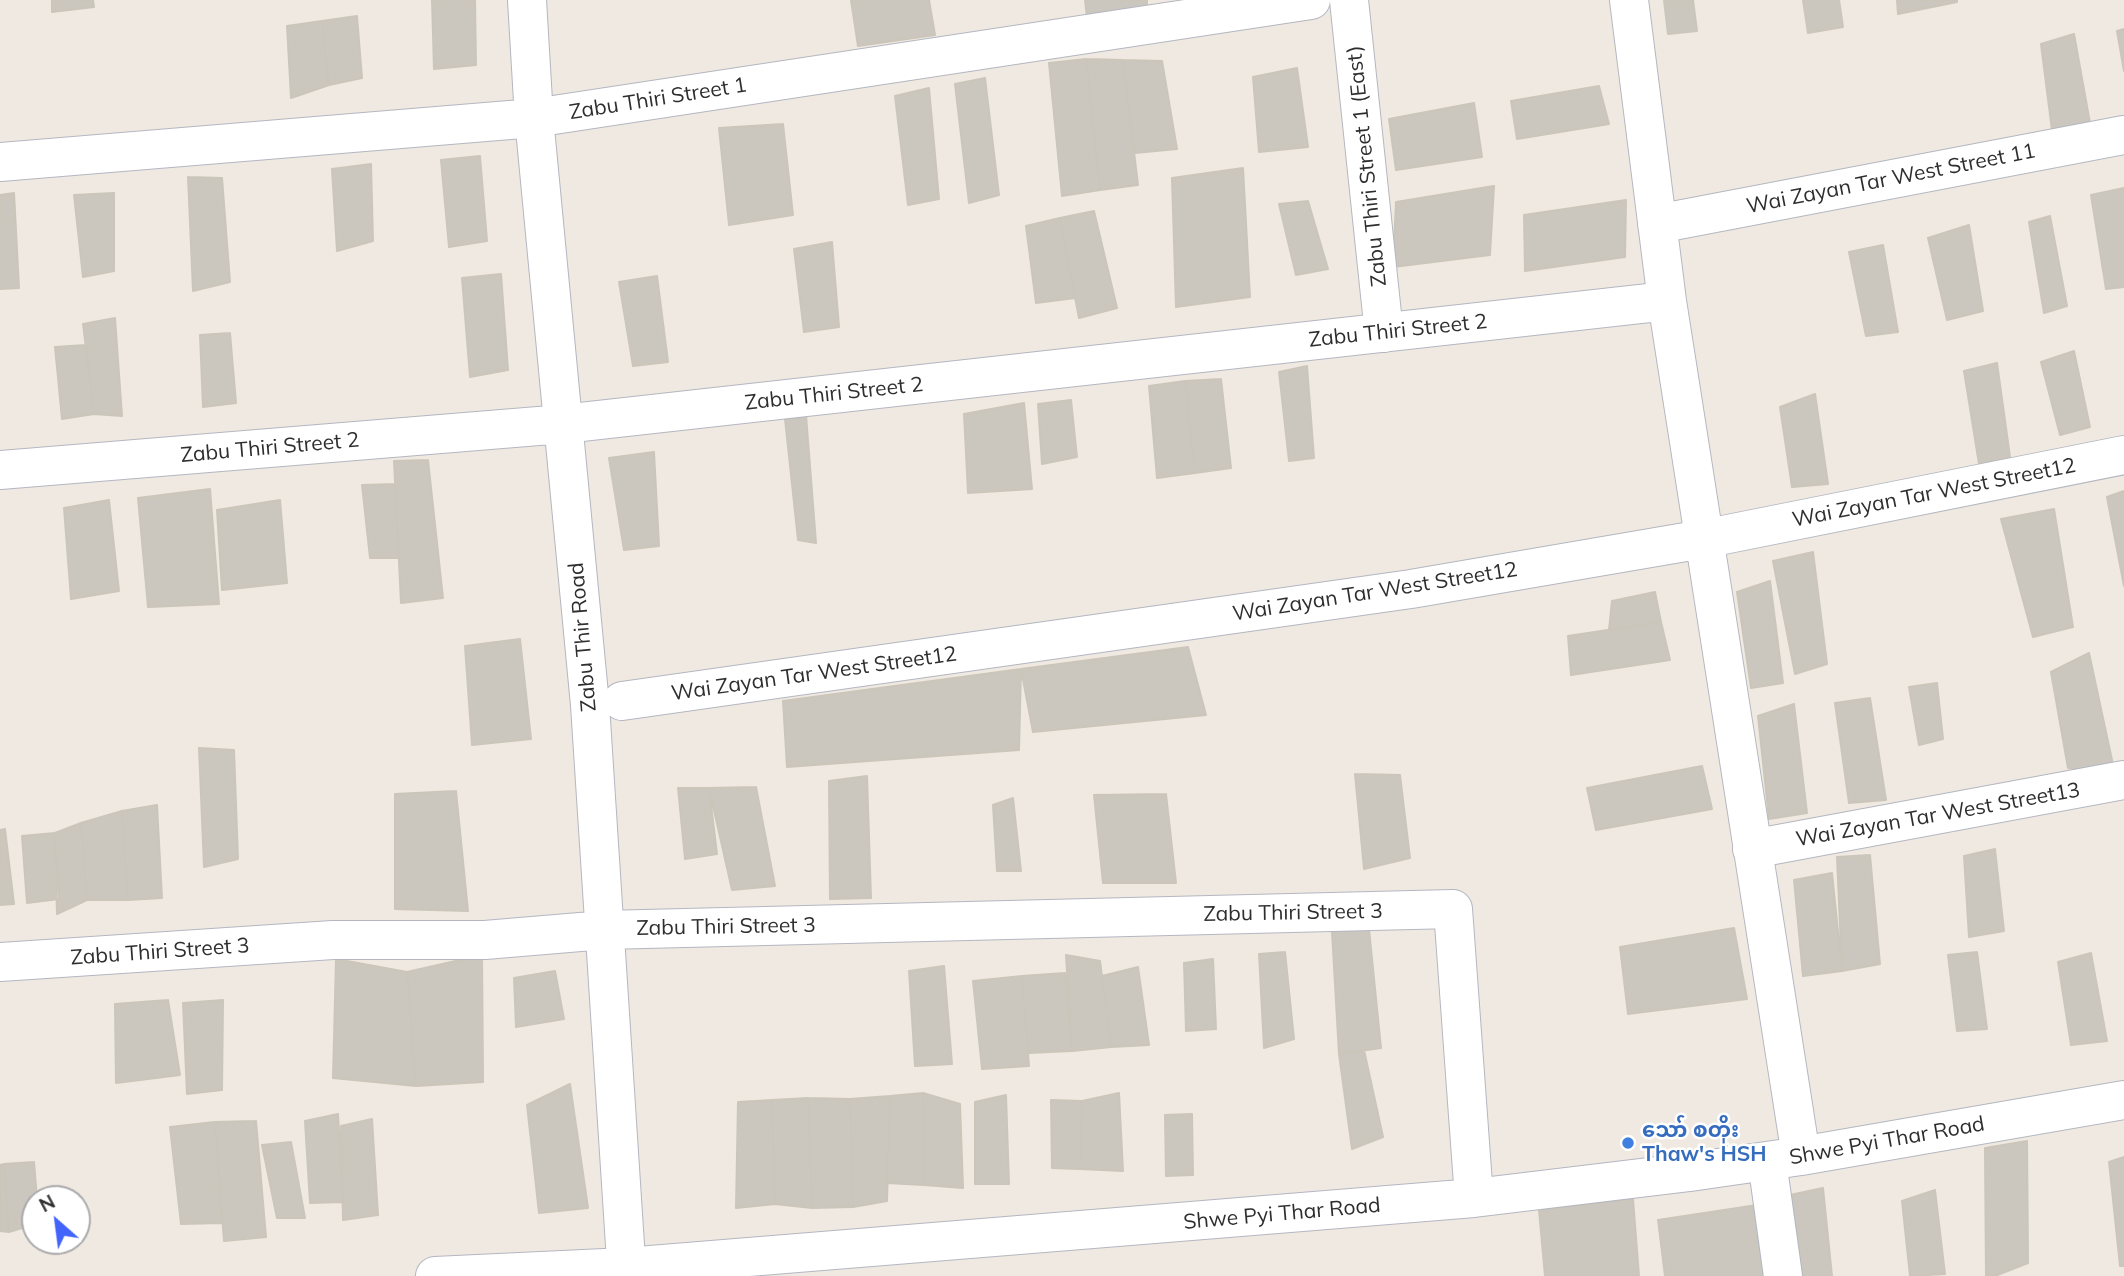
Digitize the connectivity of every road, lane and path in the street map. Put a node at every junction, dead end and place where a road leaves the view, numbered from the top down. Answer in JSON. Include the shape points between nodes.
{"nodes":[{"id":1,"x":527,"y":0,"type":"edge"},
{"id":2,"x":1311,"y":0,"type":"edge"},
{"id":3,"x":1349,"y":0,"type":"edge"},
{"id":4,"x":1629,"y":0,"type":"edge"},
{"id":5,"x":534,"y":118,"type":"junction"},
{"id":6,"x":2124,"y":135,"type":"edge"},
{"id":7,"x":0,"y":162,"type":"edge"},
{"id":8,"x":1657,"y":224,"type":"junction"},
{"id":9,"x":1667,"y":301,"type":"junction"},
{"id":10,"x":1384,"y":332,"type":"junction"},
{"id":11,"x":563,"y":424,"type":"junction"},
{"id":12,"x":2124,"y":455,"type":"edge"},
{"id":13,"x":0,"y":470,"type":"edge"},
{"id":14,"x":1703,"y":539,"type":"junction"},
{"id":15,"x":622,"y":701,"type":"dead end"},
{"id":16,"x":2124,"y":780,"type":"edge"},
{"id":17,"x":1752,"y":849,"type":"junction"},
{"id":18,"x":604,"y":930,"type":"junction"},
{"id":19,"x":0,"y":962,"type":"edge"},
{"id":20,"x":2124,"y":1100,"type":"edge"},
{"id":21,"x":1784,"y":1158,"type":"junction"},
{"id":22,"x":1474,"y":1198,"type":"junction"},
{"id":23,"x":626,"y":1271,"type":"edge"},
{"id":24,"x":435,"y":1276,"type":"edge"},
{"id":25,"x":1783,"y":1276,"type":"edge"}],
"edges":[{"from":1,"to":5,"type":"street","name":"Zabu Thir Road"},
{"from":2,"to":5,"type":"street","name":"Zabu Thiri Street 1"},
{"from":3,"to":10,"type":"street","name":"Zabu Thiri Street 1 (East)"},
{"from":4,"to":8,"type":"street"},
{"from":5,"to":7,"type":"street","name":"Zabu Thiri Street 1"},
{"from":5,"to":11,"type":"street","name":"Zabu Thir Road"},
{"from":6,"to":8,"type":"street","name":"Wai Zayan Tar West Street 11"},
{"from":8,"to":9,"type":"street"},
{"from":9,"to":10,"type":"street","name":"Zabu Thiri Street 2"},
{"from":9,"to":14,"type":"street"},
{"from":10,"to":11,"type":"street","name":"Zabu Thiri Street 2"},
{"from":11,"to":13,"type":"street","name":"Zabu Thiri Street 2"},
{"from":11,"to":18,"type":"street","name":"Zabu Thir Road","via":[[590,705]]},
{"from":12,"to":14,"type":"street","name":"Wai Zayan Tar West Street12"},
{"from":14,"to":15,"type":"street","name":"Wai Zayan Tar West Street12","via":[[1411,589]]},
{"from":14,"to":17,"type":"street"},
{"from":16,"to":17,"type":"street","name":"Wai Zayan Tar West Street13"},
{"from":17,"to":21,"type":"street"},
{"from":18,"to":19,"type":"street","name":"Zabu Thiri Street 3","via":[[485,940],[333,940]]},
{"from":18,"to":22,"type":"street","name":"Zabu Thiri Street 3","via":[[1453,909]]},
{"from":18,"to":23,"type":"street","name":"Zabu Thir Road"},
{"from":20,"to":21,"type":"street","name":"Shwe Pyi Thar Road"},
{"from":21,"to":22,"type":"street","name":"Shwe Pyi Thar Road"},
{"from":21,"to":25,"type":"street"},
{"from":22,"to":23,"type":"street","name":"Shwe Pyi Thar Road"},
{"from":23,"to":24,"type":"street","name":"Shwe Pyi Thar Road"}]}
